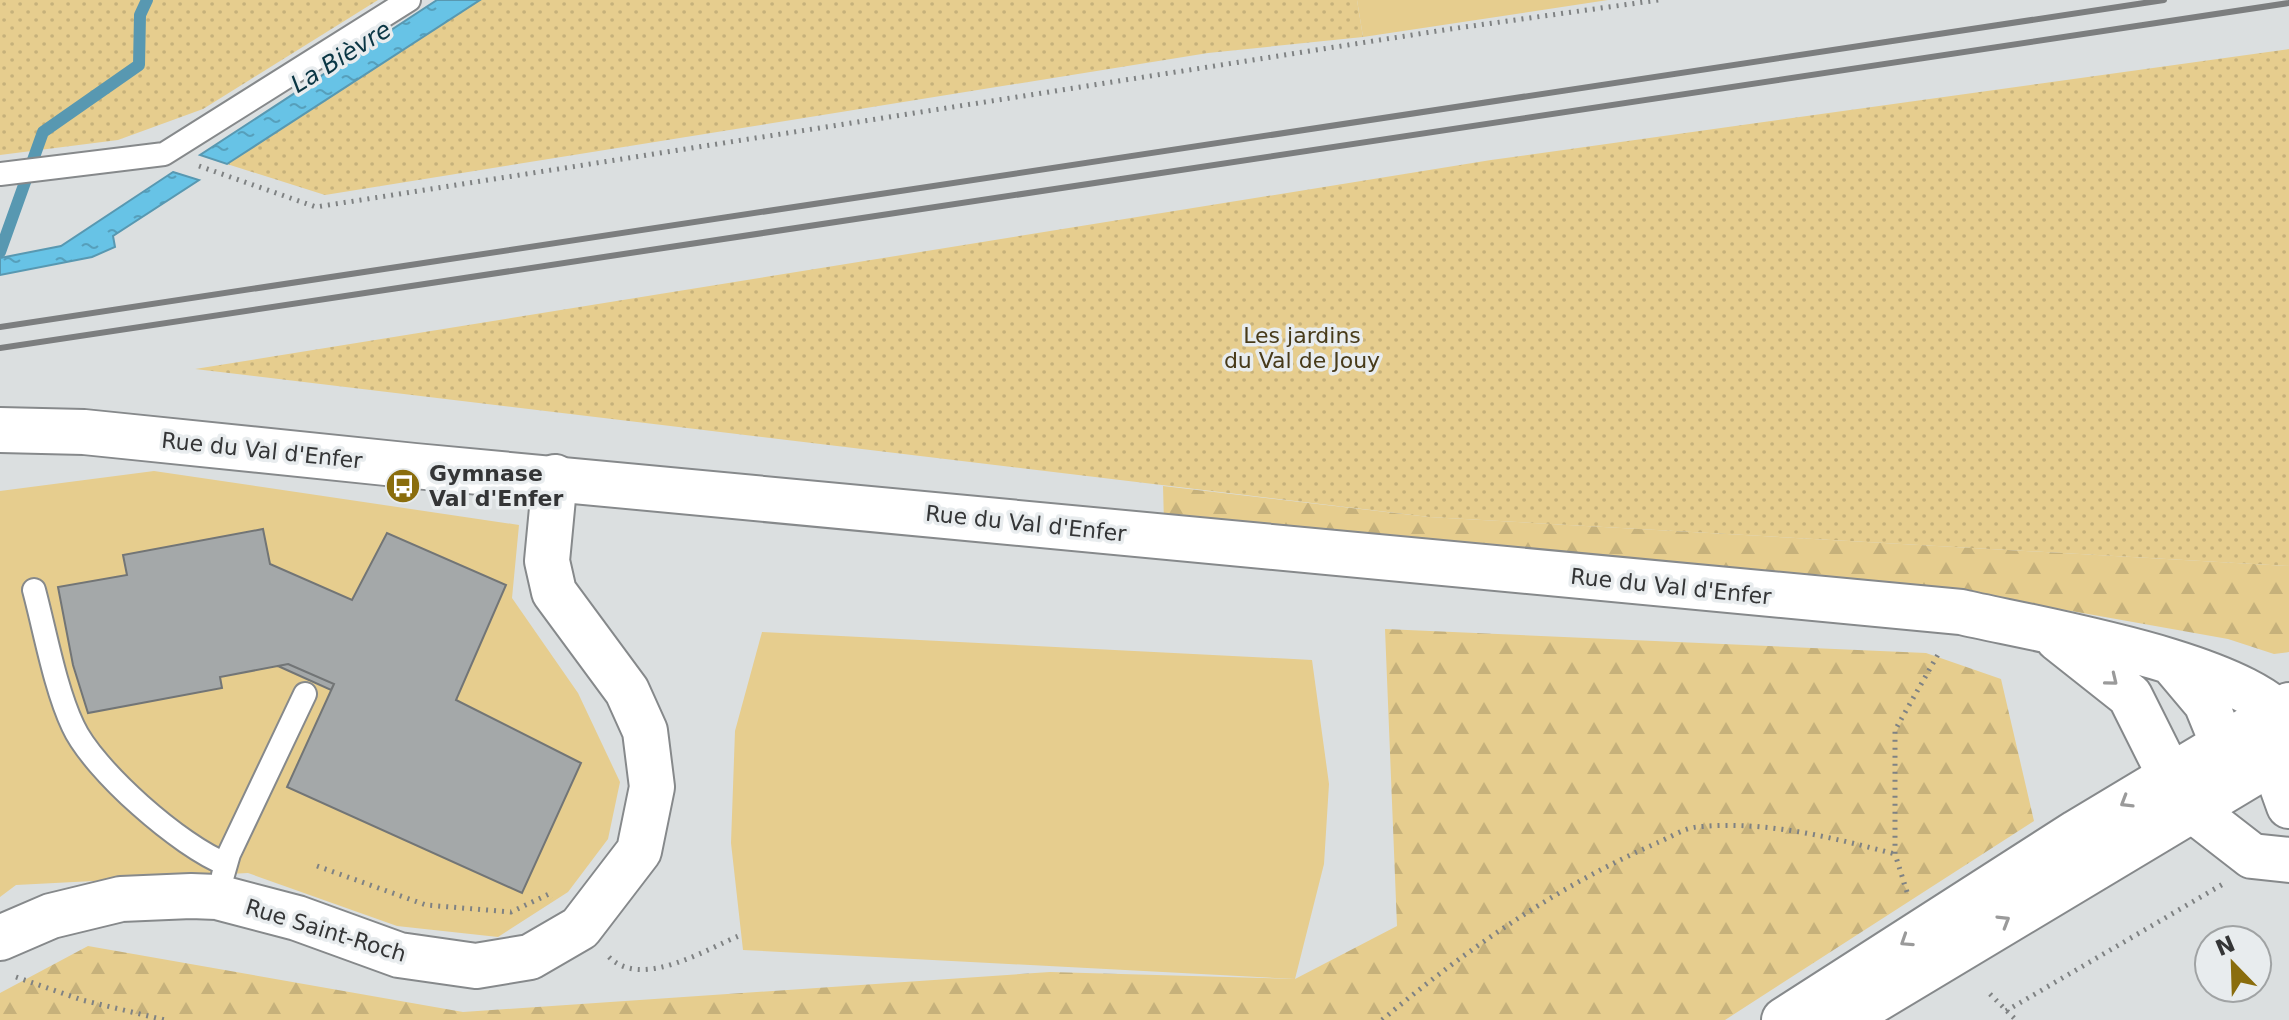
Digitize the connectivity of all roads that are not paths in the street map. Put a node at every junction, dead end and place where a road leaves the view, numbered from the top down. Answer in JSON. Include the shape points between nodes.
{"nodes":[{"id":1,"x":409,"y":0,"type":"edge"},
{"id":2,"x":0,"y":174,"type":"edge"},
{"id":3,"x":0,"y":430,"type":"edge"},
{"id":4,"x":555,"y":477,"type":"junction"},
{"id":5,"x":34,"y":590,"type":"dead end"},
{"id":6,"x":2050,"y":633,"type":"junction"},
{"id":7,"x":2174,"y":665,"type":"junction"},
{"id":8,"x":305,"y":694,"type":"dead end"},
{"id":9,"x":2274,"y":737,"type":"edge"},
{"id":10,"x":2221,"y":743,"type":"junction"},
{"id":11,"x":2170,"y":776,"type":"junction"},
{"id":12,"x":2289,"y":806,"type":"edge"},
{"id":13,"x":2194,"y":811,"type":"junction"},
{"id":14,"x":2270,"y":858,"type":"edge"},
{"id":15,"x":221,"y":880,"type":"junction"},
{"id":16,"x":7,"y":957,"type":"edge"},
{"id":17,"x":1784,"y":1020,"type":"edge"},
{"id":18,"x":1842,"y":1020,"type":"edge"}],
"edges":[{"from":1,"to":2,"type":"lane","via":[[164,154]]},
{"from":3,"to":4,"type":"street","name":"Rue du Val d'Enfer","via":[[84,432]]},
{"from":4,"to":6,"type":"street","name":"Rue du Val d'Enfer","via":[[1961,612]]},
{"from":4,"to":15,"type":"street","name":"Rue Saint-Roch","via":[[547,561],[554,592],[627,691],[645,731],[652,787],[639,851],[580,928],[530,957],[476,966],[399,955],[297,918]]},
{"from":5,"to":15,"type":"lane","via":[[73,727],[108,775]]},
{"from":6,"to":7,"type":"street","name":"Rue du Val d'Enfer","via":[[2121,646]]},
{"from":6,"to":11,"type":"street","name":"Rue du Val d'Enfer","one_way":true,"via":[[2130,696]]},
{"from":7,"to":9,"type":"street","name":"Rue du Val d'Enfer","via":[[2233,683]]},
{"from":7,"to":10,"type":"street","via":[[2206,703]]},
{"from":8,"to":15,"type":"lane"},
{"from":9,"to":10,"type":"street"},
{"from":9,"to":12,"type":"street"},
{"from":9,"to":13,"type":"street"},
{"from":10,"to":11,"type":"street"},
{"from":11,"to":13,"type":"street","name":"Rue du Val d'Enfer"},
{"from":11,"to":17,"type":"street","one_way":true},
{"from":13,"to":14,"type":"street","name":"Rue du Val d'Enfer"},
{"from":18,"to":13,"type":"street","one_way":true},
{"from":15,"to":16,"type":"street","name":"Rue Saint-Roch","via":[[51,916]]}]}
